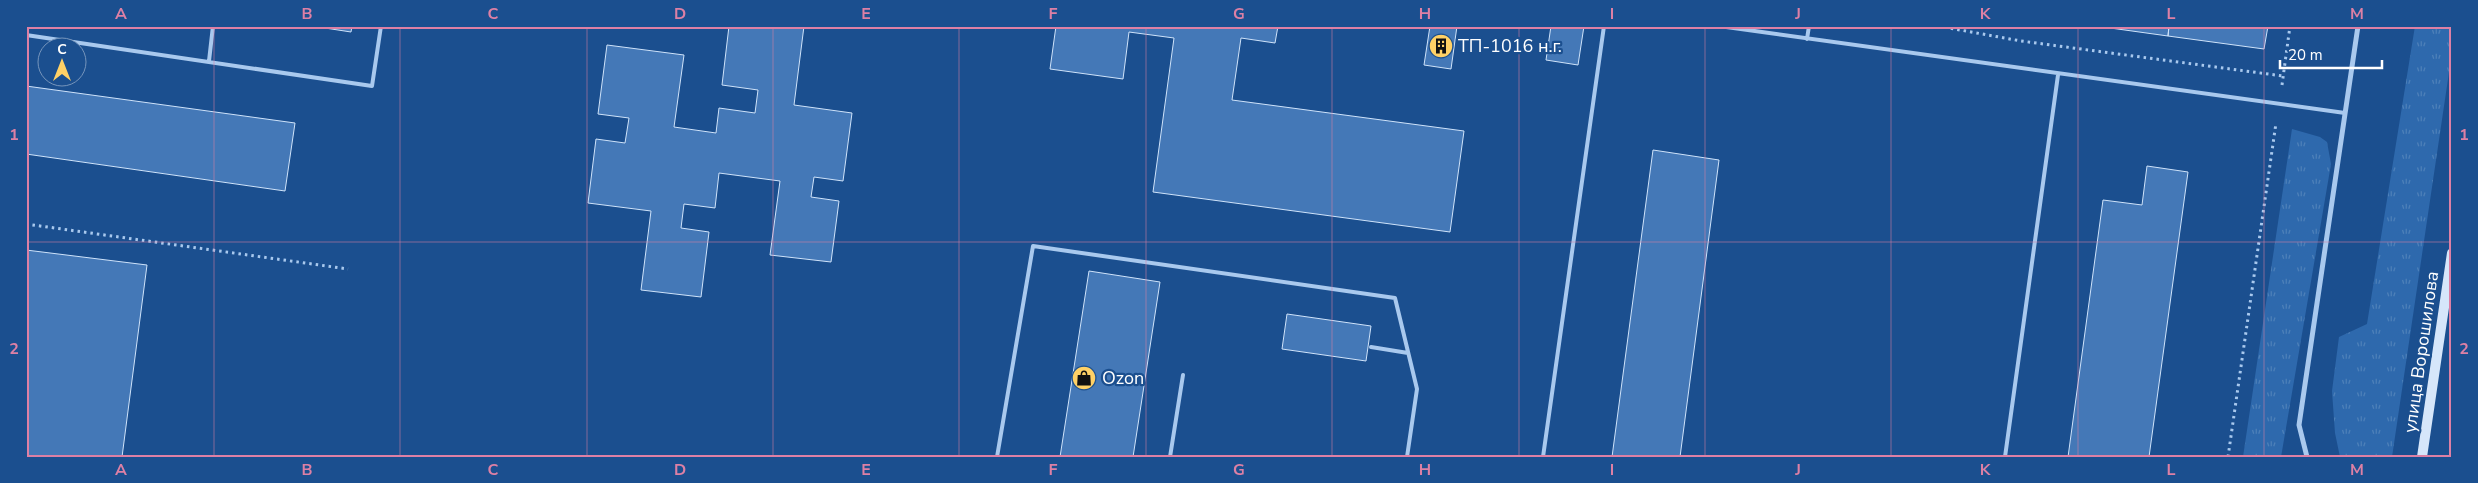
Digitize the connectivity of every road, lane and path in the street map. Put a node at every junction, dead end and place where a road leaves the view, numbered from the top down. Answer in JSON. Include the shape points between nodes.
{"nodes":[{"id":1,"x":213,"y":26,"type":"edge"},
{"id":2,"x":380,"y":26,"type":"edge"},
{"id":3,"x":1604,"y":26,"type":"edge"},
{"id":4,"x":1719,"y":26,"type":"edge"},
{"id":5,"x":1809,"y":26,"type":"edge"},
{"id":6,"x":1938,"y":26,"type":"edge"},
{"id":7,"x":2290,"y":26,"type":"edge"},
{"id":8,"x":2358,"y":26,"type":"edge"},
{"id":9,"x":26,"y":35,"type":"edge"},
{"id":10,"x":1807,"y":39,"type":"junction"},
{"id":11,"x":209,"y":61,"type":"junction"},
{"id":12,"x":2058,"y":75,"type":"junction"},
{"id":13,"x":2283,"y":76,"type":"junction"},
{"id":14,"x":2279,"y":104,"type":"junction"},
{"id":15,"x":2345,"y":112,"type":"junction"},
{"id":16,"x":26,"y":224,"type":"edge"},
{"id":17,"x":2452,"y":252,"type":"edge"},
{"id":18,"x":348,"y":268,"type":"dead end"},
{"id":19,"x":1371,"y":347,"type":"dead end"},
{"id":20,"x":1408,"y":353,"type":"junction"},
{"id":21,"x":1183,"y":375,"type":"dead end"},
{"id":22,"x":998,"y":457,"type":"edge"},
{"id":23,"x":1170,"y":457,"type":"edge"},
{"id":24,"x":1407,"y":457,"type":"edge"},
{"id":25,"x":1543,"y":457,"type":"edge"},
{"id":26,"x":2005,"y":457,"type":"edge"},
{"id":27,"x":2228,"y":457,"type":"edge"},
{"id":28,"x":2307,"y":457,"type":"edge"},
{"id":29,"x":2422,"y":457,"type":"edge"}],
"edges":[{"from":1,"to":11,"type":"lane"},
{"from":2,"to":11,"type":"lane","via":[[372,86]]},
{"from":3,"to":25,"type":"lane"},
{"from":4,"to":10,"type":"lane"},
{"from":5,"to":10,"type":"lane"},
{"from":6,"to":13,"type":"path","via":[[2021,42]]},
{"from":7,"to":13,"type":"path"},
{"from":8,"to":15,"type":"street"},
{"from":9,"to":11,"type":"lane"},
{"from":10,"to":12,"type":"lane"},
{"from":12,"to":14,"type":"lane"},
{"from":12,"to":26,"type":"lane"},
{"from":13,"to":14,"type":"path"},
{"from":14,"to":15,"type":"lane"},
{"from":14,"to":27,"type":"path"},
{"from":15,"to":28,"type":"street","via":[[2299,425]]},
{"from":16,"to":18,"type":"path"},
{"from":17,"to":29,"type":"main road","name":"улица Ворошилова"},
{"from":19,"to":20,"type":"lane"},
{"from":20,"to":22,"type":"lane","via":[[1395,298],[1033,246]]},
{"from":20,"to":24,"type":"lane","via":[[1417,389]]},
{"from":21,"to":23,"type":"lane"}]}
